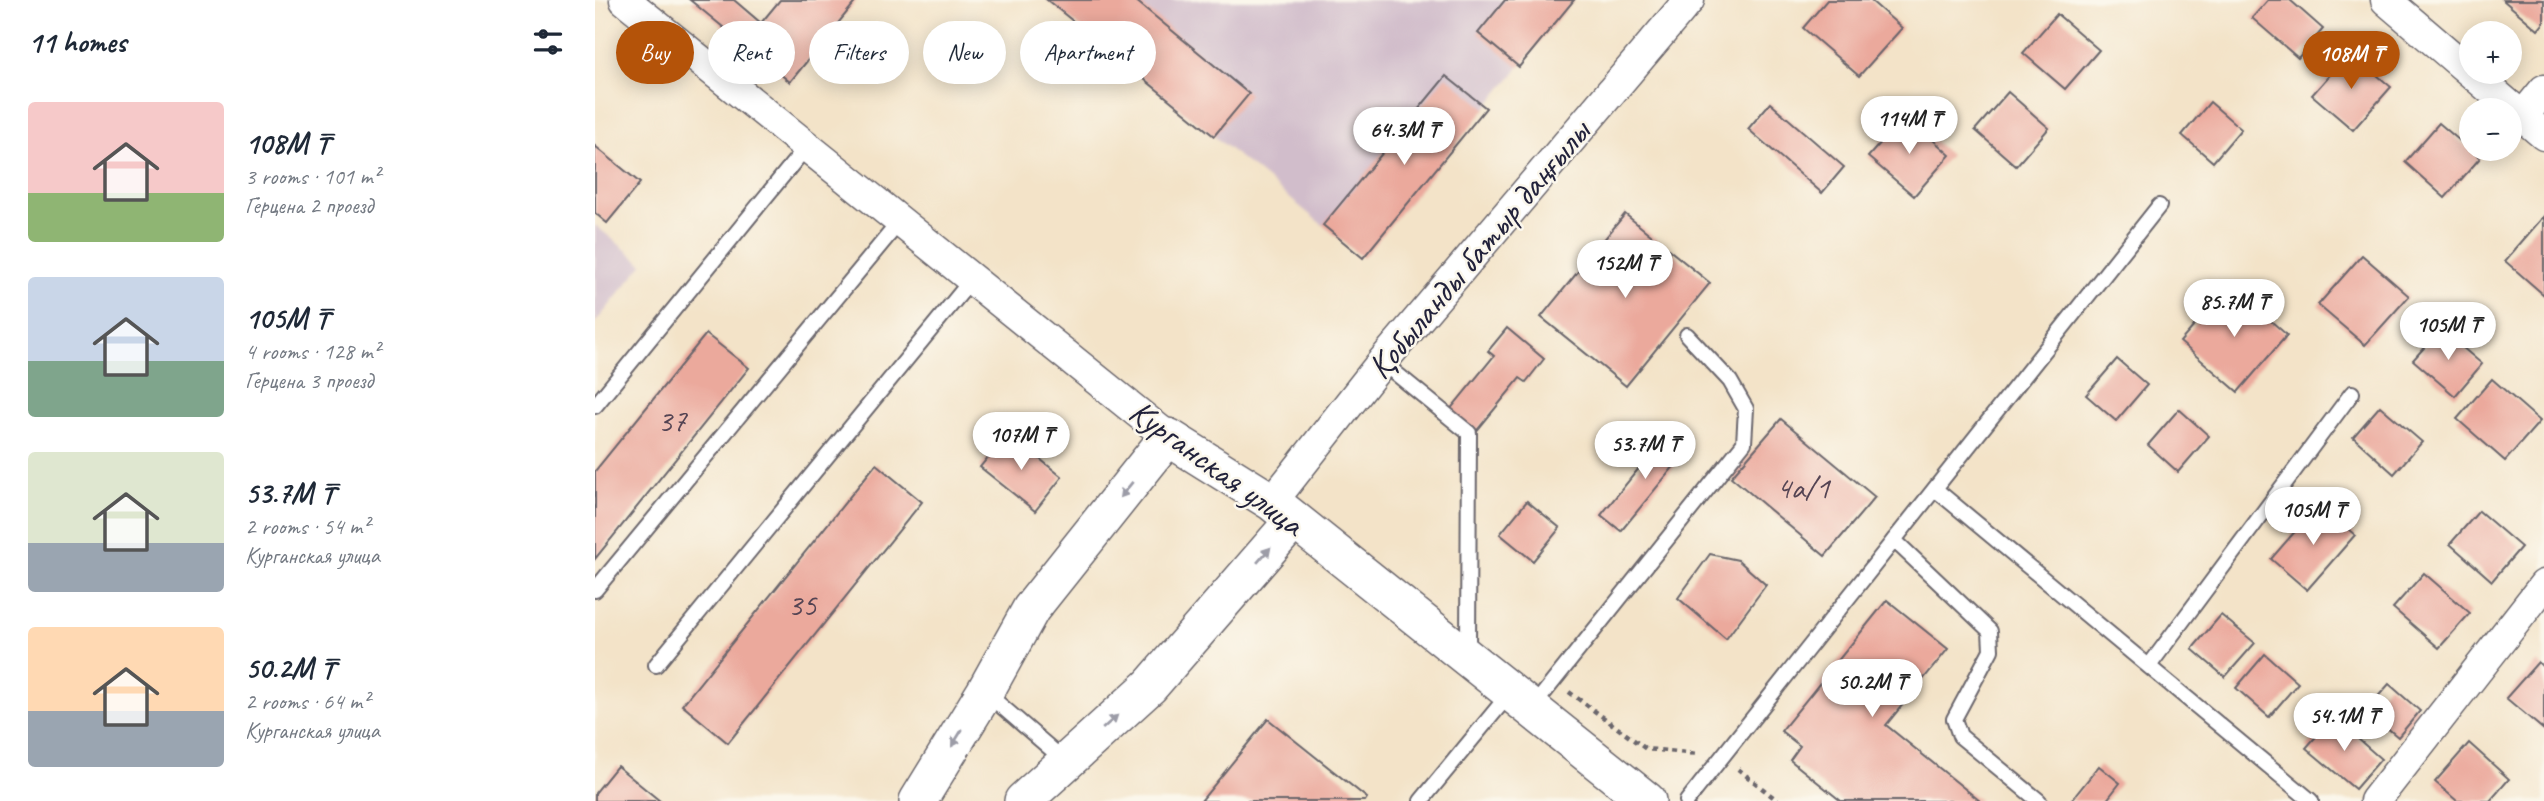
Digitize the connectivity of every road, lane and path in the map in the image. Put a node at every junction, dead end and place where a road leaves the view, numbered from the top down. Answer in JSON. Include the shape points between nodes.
{"nodes":[{"id":1,"x":625,"y":0,"type":"edge"},
{"id":2,"x":1689,"y":0,"type":"edge"},
{"id":3,"x":2386,"y":0,"type":"edge"},
{"id":4,"x":2544,"y":90,"type":"edge"},
{"id":5,"x":2533,"y":126,"type":"edge"},
{"id":6,"x":807,"y":146,"type":"junction"},
{"id":7,"x":2159,"y":206,"type":"dead end"},
{"id":8,"x":901,"y":220,"type":"junction"},
{"id":9,"x":973,"y":278,"type":"junction"},
{"id":10,"x":1687,"y":335,"type":"dead end"},
{"id":11,"x":1382,"y":362,"type":"junction"},
{"id":12,"x":2352,"y":393,"type":"dead end"},
{"id":13,"x":595,"y":405,"type":"edge"},
{"id":14,"x":1168,"y":437,"type":"junction"},
{"id":15,"x":1935,"y":489,"type":"junction"},
{"id":16,"x":1283,"y":511,"type":"junction"},
{"id":17,"x":1894,"y":540,"type":"junction"},
{"id":18,"x":2544,"y":585,"type":"edge"},
{"id":19,"x":595,"y":590,"type":"edge"},
{"id":20,"x":1468,"y":658,"type":"junction"},
{"id":21,"x":656,"y":664,"type":"dead end"},
{"id":22,"x":2148,"y":666,"type":"junction"},
{"id":23,"x":1554,"y":681,"type":"junction"},
{"id":24,"x":985,"y":692,"type":"junction"},
{"id":25,"x":1521,"y":701,"type":"junction"},
{"id":26,"x":1723,"y":756,"type":"junction"},
{"id":27,"x":1066,"y":762,"type":"junction"},
{"id":28,"x":918,"y":801,"type":"edge"},
{"id":29,"x":1023,"y":801,"type":"edge"},
{"id":30,"x":1422,"y":801,"type":"edge"},
{"id":31,"x":1647,"y":801,"type":"edge"},
{"id":32,"x":1687,"y":801,"type":"edge"},
{"id":33,"x":1778,"y":801,"type":"edge"},
{"id":34,"x":2039,"y":801,"type":"edge"},
{"id":35,"x":2311,"y":801,"type":"edge"},
{"id":36,"x":2375,"y":801,"type":"edge"}],
"edges":[{"from":1,"to":6,"type":"street","name":"Курганская улица"},
{"from":2,"to":11,"type":"street","name":"Қобыланды батыр даңғылы"},
{"from":3,"to":5,"type":"street"},
{"from":4,"to":5,"type":"street"},
{"from":6,"to":8,"type":"street","name":"Курганская улица"},
{"from":6,"to":13,"type":"lane"},
{"from":7,"to":15,"type":"lane"},
{"from":8,"to":9,"type":"street","name":"Курганская улица"},
{"from":8,"to":19,"type":"lane"},
{"from":9,"to":14,"type":"street","name":"Курганская улица"},
{"from":9,"to":21,"type":"lane"},
{"from":10,"to":23,"type":"lane","via":[[1730,381],[1746,410],[1744,443]]},
{"from":11,"to":16,"type":"street","name":"Қобыланды батыр даңғылы"},
{"from":11,"to":20,"type":"lane","via":[[1469,433]]},
{"from":12,"to":22,"type":"lane"},
{"from":14,"to":16,"type":"street","name":"Курганская улица"},
{"from":14,"to":24,"type":"street","one_way":true,"via":[[1031,610]]},
{"from":15,"to":17,"type":"lane"},
{"from":15,"to":22,"type":"lane"},
{"from":16,"to":20,"type":"street","name":"Курганская улица"},
{"from":27,"to":16,"type":"street","name":"Қобыланды батыр даңғылы","one_way":true,"via":[[1150,686]]},
{"from":17,"to":26,"type":"lane"},
{"from":17,"to":34,"type":"lane","via":[[1990,631],[1991,650],[1954,719],[1960,736]]},
{"from":18,"to":36,"type":"street"},
{"from":20,"to":25,"type":"street","name":"Курганская улица"},
{"from":22,"to":35,"type":"lane"},
{"from":23,"to":25,"type":"lane"},
{"from":23,"to":26,"type":"path","via":[[1646,749]]},
{"from":24,"to":27,"type":"lane"},
{"from":24,"to":28,"type":"street","one_way":true},
{"from":25,"to":30,"type":"lane"},
{"from":25,"to":31,"type":"street","name":"Курганская улица"},
{"from":26,"to":32,"type":"lane"},
{"from":26,"to":33,"type":"path"},
{"from":27,"to":29,"type":"street","name":"Қобыланды батыр даңғылы"}]}
